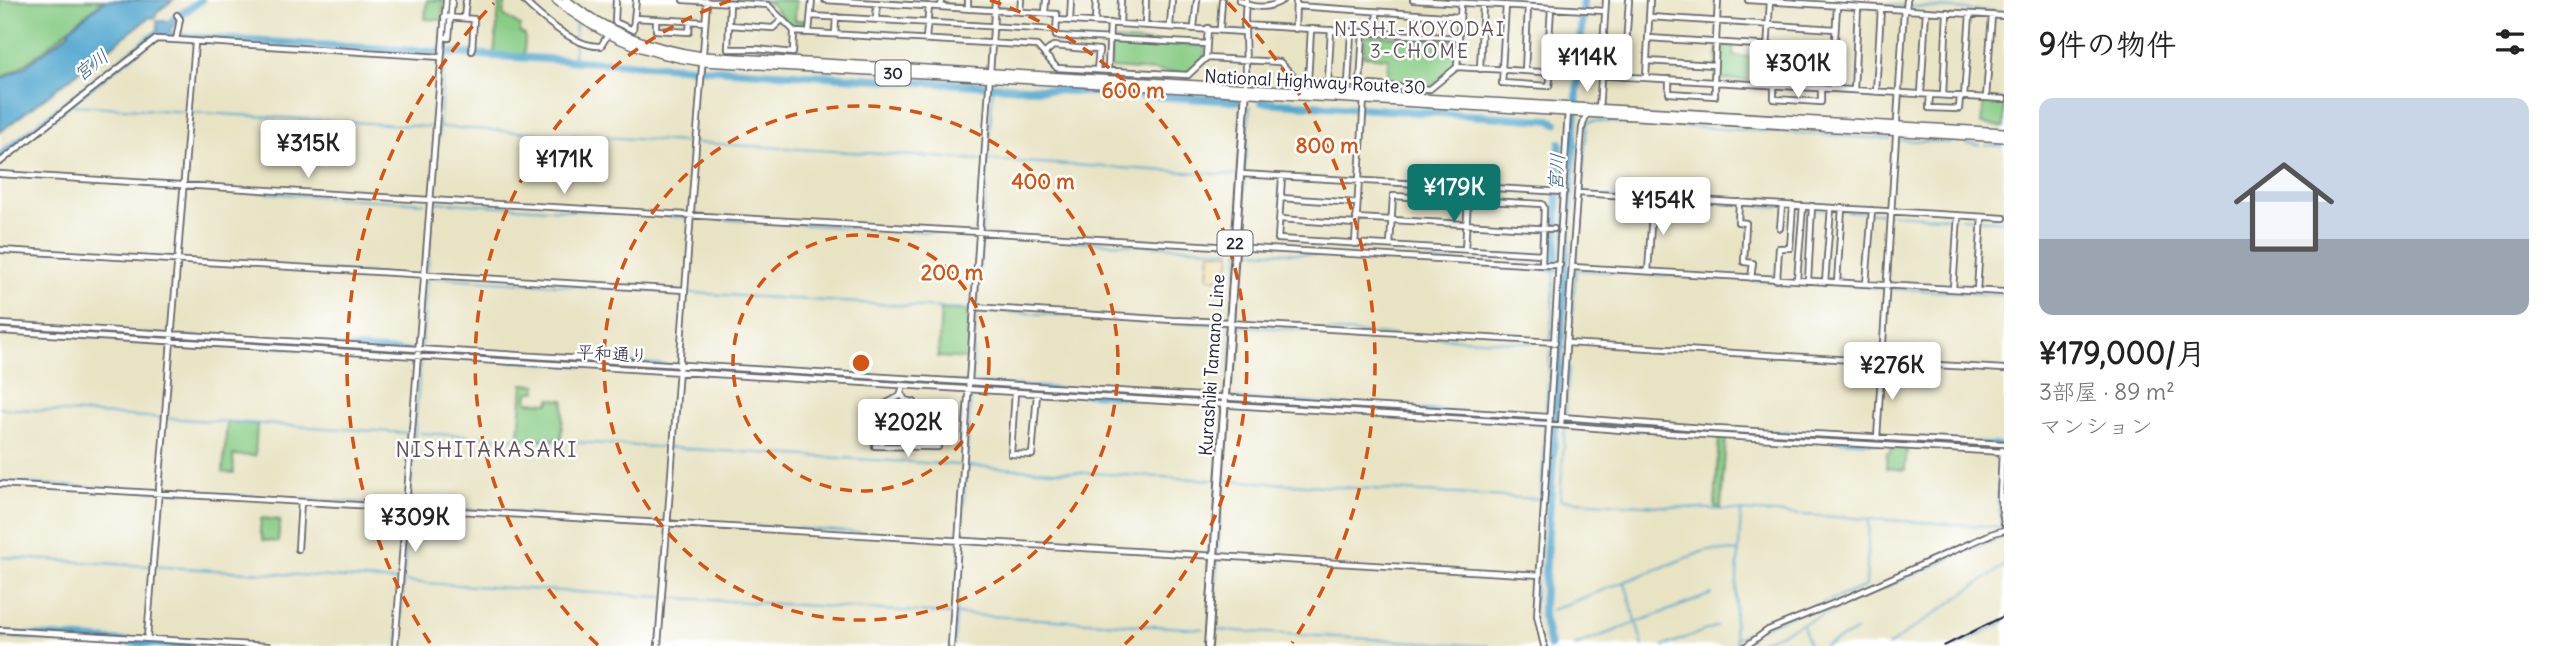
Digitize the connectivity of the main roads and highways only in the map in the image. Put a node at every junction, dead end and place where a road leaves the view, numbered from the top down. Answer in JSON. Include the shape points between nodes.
{"nodes":[{"id":1,"x":556,"y":0,"type":"edge"},
{"id":2,"x":566,"y":0,"type":"edge"},
{"id":3,"x":609,"y":32,"type":"junction"},
{"id":4,"x":1246,"y":90,"type":"junction"},
{"id":5,"x":1897,"y":128,"type":"junction"},
{"id":6,"x":2004,"y":132,"type":"edge"},
{"id":7,"x":2004,"y":138,"type":"edge"},
{"id":8,"x":1208,"y":646,"type":"edge"}],
"edges":[{"from":1,"to":3,"type":"highway","name":"National Highway Route 30","number":"30"},
{"from":2,"to":3,"type":"highway","name":"National Highway Route 30","number":"30"},
{"from":3,"to":4,"type":"highway","name":"National Highway Route 30","number":"30","via":[[702,65]]},
{"from":4,"to":5,"type":"highway","name":"National Highway Route 30","number":"30","via":[[1364,102]]},
{"from":4,"to":8,"type":"main road","name":"Kurashiki Tamano Line","number":"22","via":[[1244,174],[1223,401]]},
{"from":5,"to":6,"type":"highway","name":"National Highway Route 30","number":"30"},
{"from":5,"to":7,"type":"highway","name":"National Highway Route 30","number":"30"}]}
